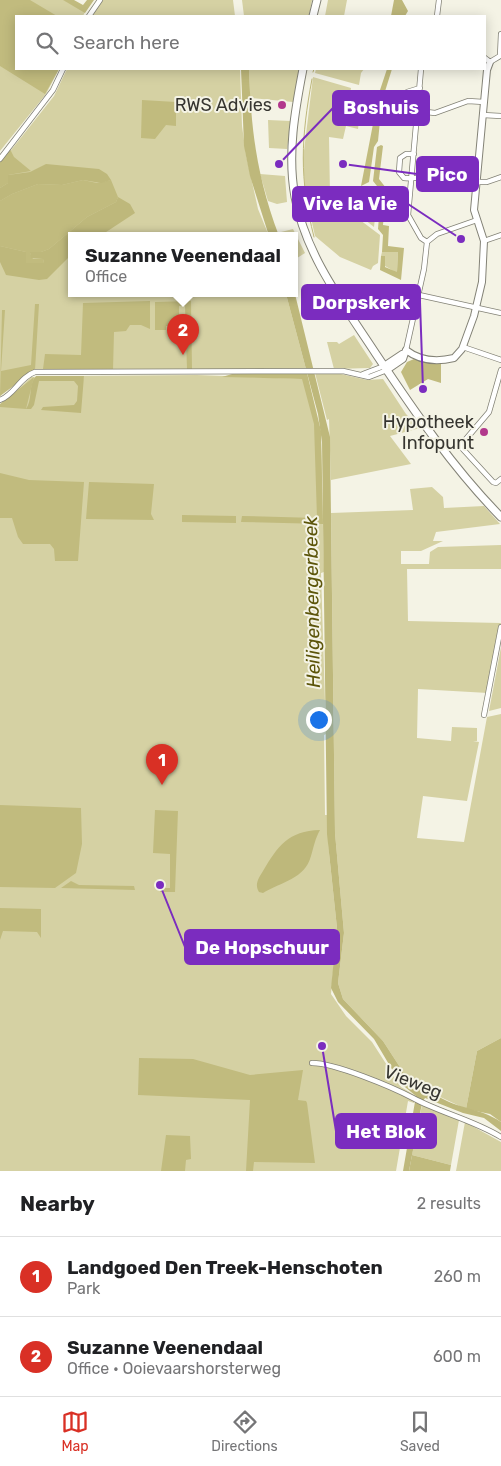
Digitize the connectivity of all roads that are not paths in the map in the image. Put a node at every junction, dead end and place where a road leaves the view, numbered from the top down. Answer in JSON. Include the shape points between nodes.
{"nodes":[{"id":1,"x":100,"y":0,"type":"edge"},
{"id":2,"x":316,"y":0,"type":"edge"},
{"id":3,"x":439,"y":0,"type":"edge"},
{"id":4,"x":90,"y":15,"type":"edge"},
{"id":5,"x":313,"y":15,"type":"edge"},
{"id":6,"x":437,"y":15,"type":"edge"},
{"id":7,"x":501,"y":34,"type":"edge"},
{"id":8,"x":500,"y":56,"type":"edge"},
{"id":9,"x":488,"y":60,"type":"edge"},
{"id":10,"x":63,"y":70,"type":"edge"},
{"id":11,"x":303,"y":70,"type":"edge"},
{"id":12,"x":422,"y":70,"type":"edge"},
{"id":13,"x":420,"y":88,"type":"junction"},
{"id":14,"x":484,"y":102,"type":"junction"},
{"id":15,"x":418,"y":114,"type":"junction"},
{"id":16,"x":483,"y":115,"type":"junction"},
{"id":17,"x":501,"y":116,"type":"edge"},
{"id":18,"x":414,"y":154,"type":"junction"},
{"id":19,"x":0,"y":159,"type":"edge"},
{"id":20,"x":478,"y":163,"type":"junction"},
{"id":21,"x":501,"y":177,"type":"edge"},
{"id":22,"x":411,"y":179,"type":"junction"},
{"id":23,"x":477,"y":182,"type":"junction"},
{"id":24,"x":477,"y":220,"type":"junction"},
{"id":25,"x":501,"y":235,"type":"edge"},
{"id":26,"x":484,"y":240,"type":"junction"},
{"id":27,"x":427,"y":242,"type":"junction"},
{"id":28,"x":419,"y":295,"type":"junction"},
{"id":29,"x":476,"y":307,"type":"junction"},
{"id":30,"x":501,"y":313,"type":"edge"},
{"id":31,"x":462,"y":347,"type":"junction"},
{"id":32,"x":406,"y":350,"type":"junction"},
{"id":33,"x":501,"y":360,"type":"edge"},
{"id":34,"x":385,"y":368,"type":"junction"},
{"id":35,"x":501,"y":370,"type":"edge"},
{"id":36,"x":0,"y":400,"type":"edge"},
{"id":37,"x":501,"y":479,"type":"edge"},
{"id":38,"x":501,"y":517,"type":"edge"},
{"id":39,"x":501,"y":627,"type":"edge"},
{"id":40,"x":484,"y":715,"type":"dead end"},
{"id":41,"x":312,"y":1063,"type":"dead end"},
{"id":42,"x":501,"y":1137,"type":"edge"}],
"edges":[{"from":1,"to":4,"type":"street"},
{"from":2,"to":5,"type":"main road"},
{"from":3,"to":6,"type":"street"},
{"from":7,"to":8,"type":"street"},
{"from":8,"to":9,"type":"street"},
{"from":9,"to":14,"type":"street"},
{"from":10,"to":19,"type":"street","via":[[53,90]]},
{"from":11,"to":34,"type":"main road","via":[[295,112],[292,161],[303,229],[330,282]]},
{"from":12,"to":13,"type":"street"},
{"from":13,"to":15,"type":"street"},
{"from":13,"to":15,"type":"street","via":[[407,92],[405,110]]},
{"from":14,"to":15,"type":"street","via":[[464,102],[435,113]]},
{"from":14,"to":16,"type":"street"},
{"from":15,"to":18,"type":"street"},
{"from":16,"to":17,"type":"street"},
{"from":16,"to":20,"type":"street"},
{"from":18,"to":22,"type":"street"},
{"from":18,"to":22,"type":"street","via":[[401,157],[399,172],[404,178]]},
{"from":20,"to":22,"type":"street","via":[[468,162]]},
{"from":20,"to":23,"type":"street"},
{"from":21,"to":23,"type":"street"},
{"from":22,"to":27,"type":"street","via":[[408,215]]},
{"from":23,"to":24,"type":"street","via":[[474,210]]},
{"from":24,"to":26,"type":"street"},
{"from":24,"to":27,"type":"street","via":[[436,234]]},
{"from":25,"to":26,"type":"street"},
{"from":26,"to":29,"type":"street","via":[[482,282]]},
{"from":27,"to":28,"type":"street"},
{"from":28,"to":29,"type":"street"},
{"from":28,"to":32,"type":"street"},
{"from":29,"to":30,"type":"street"},
{"from":29,"to":31,"type":"street"},
{"from":31,"to":32,"type":"street","via":[[454,358],[444,360],[419,358]]},
{"from":31,"to":33,"type":"street"},
{"from":32,"to":34,"type":"street","via":[[403,358]]},
{"from":34,"to":36,"type":"street","via":[[372,377],[349,371],[35,372]]},
{"from":34,"to":38,"type":"main road","via":[[421,420]]},
{"from":35,"to":37,"type":"street","via":[[489,412],[460,446],[493,482]]},
{"from":39,"to":40,"type":"street"},
{"from":41,"to":42,"type":"street","name":"Vieweg","via":[[324,1064],[391,1087],[470,1120]]}]}
